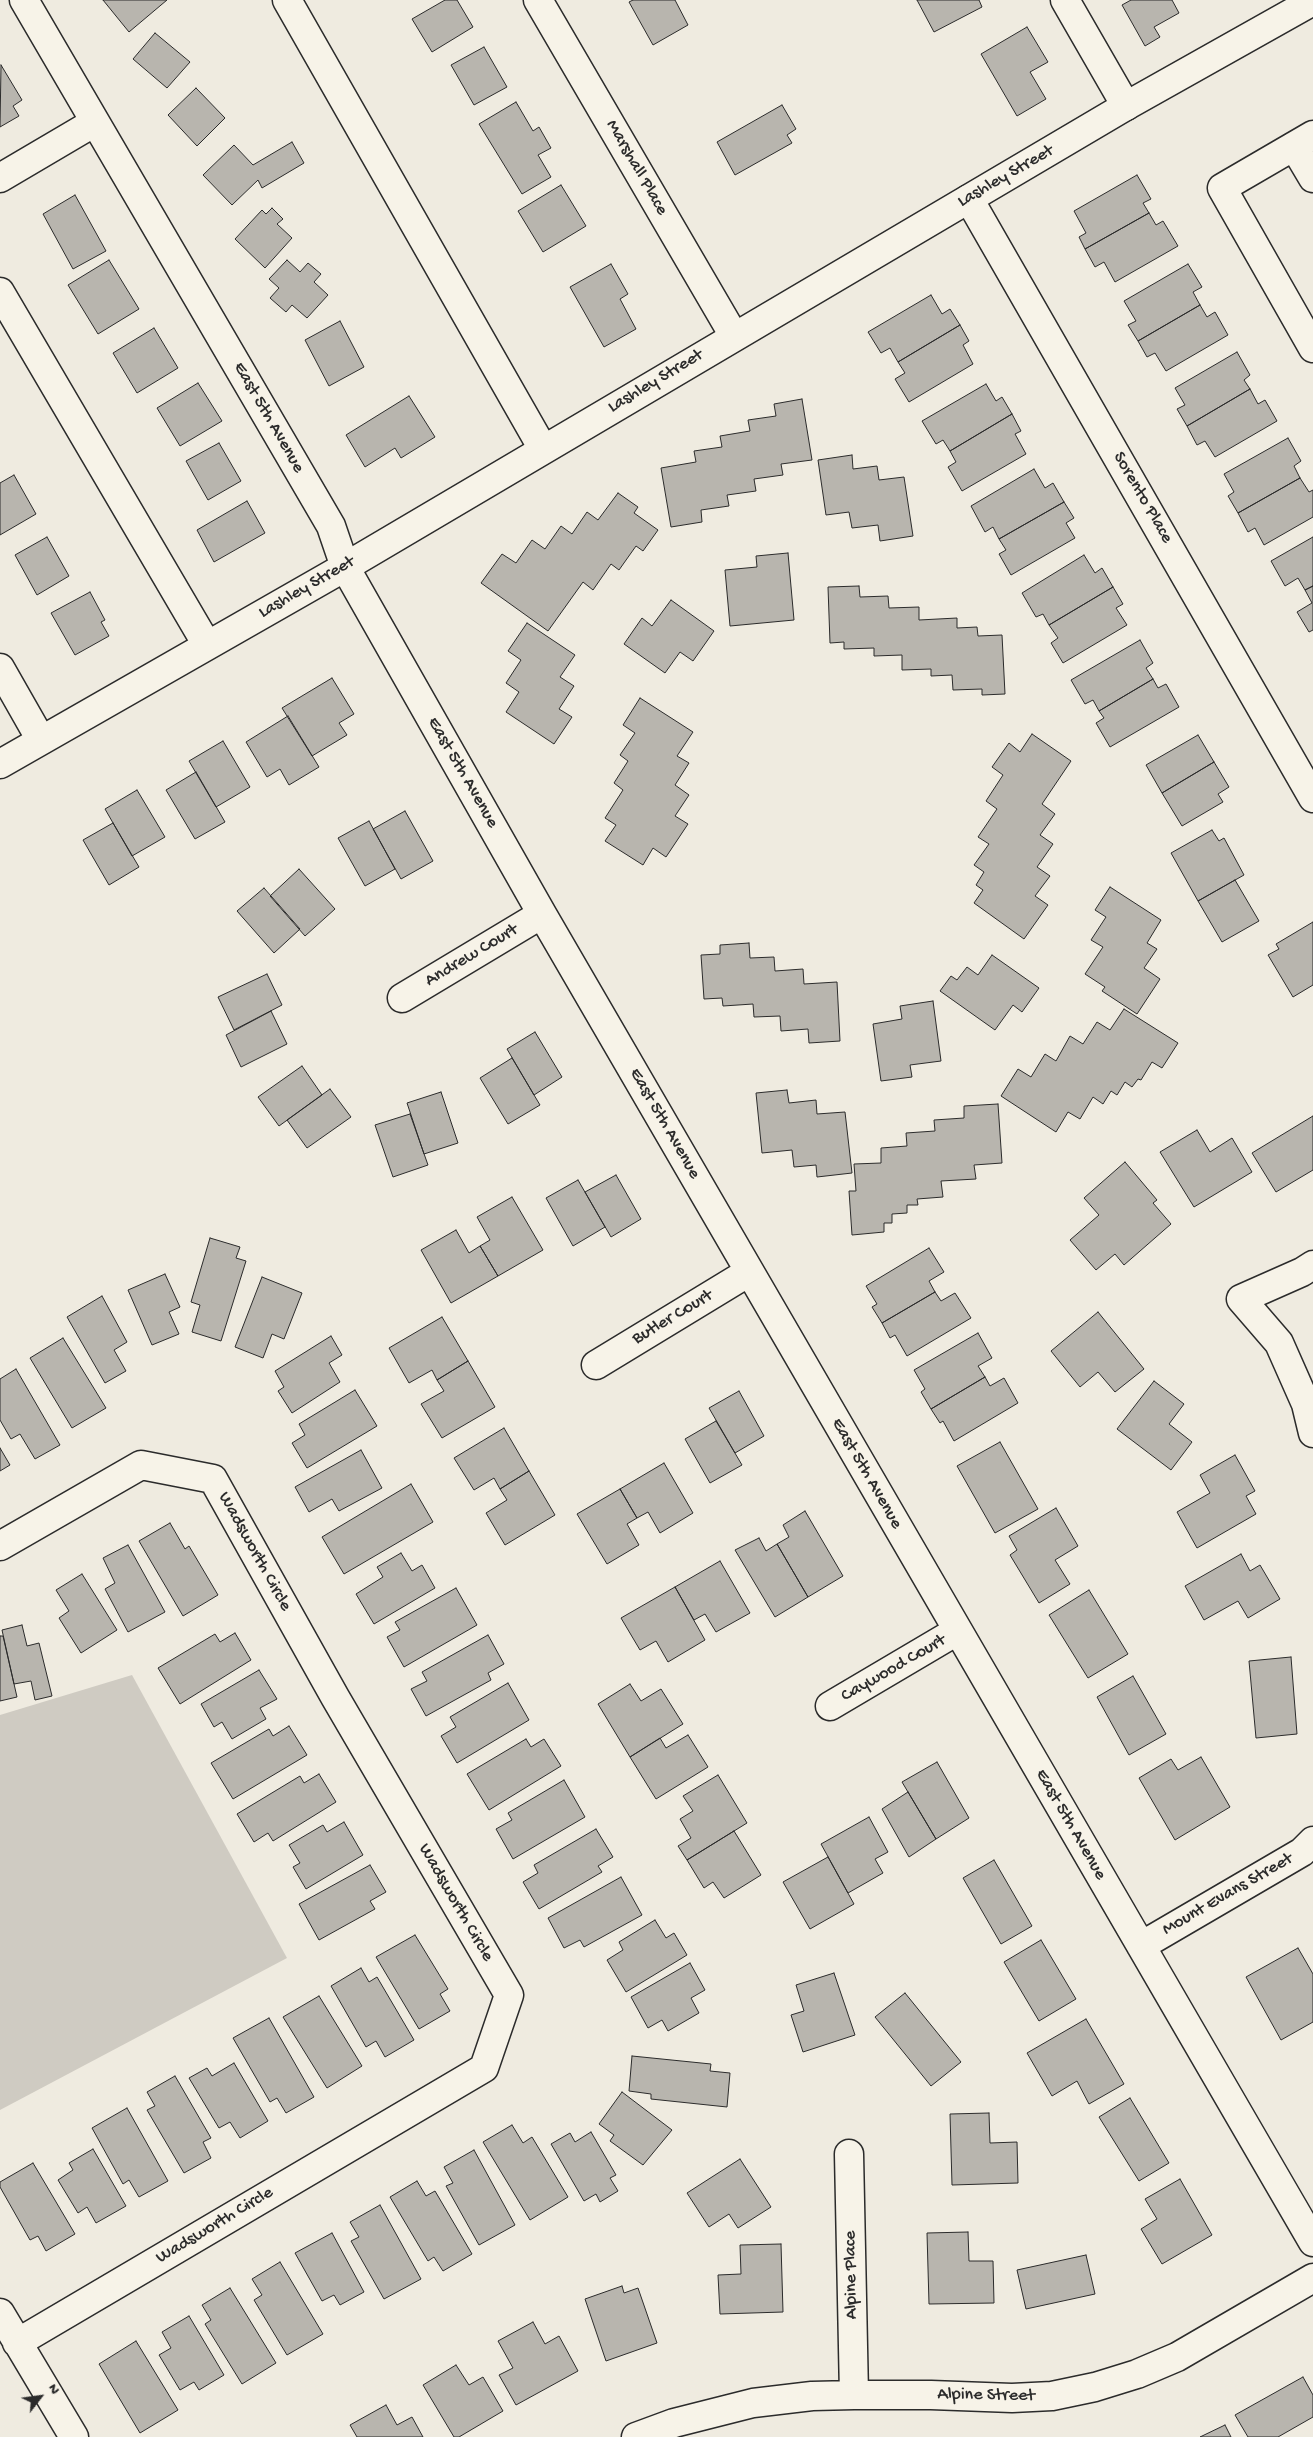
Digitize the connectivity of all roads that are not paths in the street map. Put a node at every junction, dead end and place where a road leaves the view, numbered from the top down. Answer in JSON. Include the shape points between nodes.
{"nodes":[{"id":1,"x":24,"y":0,"type":"edge"},
{"id":2,"x":287,"y":0,"type":"edge"},
{"id":3,"x":538,"y":0,"type":"edge"},
{"id":4,"x":1065,"y":0,"type":"edge"},
{"id":5,"x":1313,"y":1,"type":"edge"},
{"id":6,"x":1126,"y":106,"type":"junction"},
{"id":7,"x":95,"y":122,"type":"junction"},
{"id":8,"x":1304,"y":141,"type":"edge"},
{"id":9,"x":0,"y":178,"type":"edge"},
{"id":10,"x":1313,"y":178,"type":"edge"},
{"id":11,"x":969,"y":198,"type":"junction"},
{"id":12,"x":0,"y":292,"type":"edge"},
{"id":13,"x":1306,"y":320,"type":"edge"},
{"id":14,"x":734,"y":336,"type":"junction"},
{"id":15,"x":1313,"y":348,"type":"edge"},
{"id":16,"x":543,"y":449,"type":"junction"},
{"id":17,"x":345,"y":567,"type":"junction"},
{"id":18,"x":207,"y":645,"type":"junction"},
{"id":19,"x":0,"y":668,"type":"edge"},
{"id":20,"x":41,"y":740,"type":"junction"},
{"id":21,"x":0,"y":764,"type":"edge"},
{"id":22,"x":1313,"y":798,"type":"edge"},
{"id":23,"x":542,"y":914,"type":"junction"},
{"id":24,"x":402,"y":998,"type":"dead end"},
{"id":25,"x":1313,"y":1265,"type":"edge"},
{"id":26,"x":749,"y":1272,"type":"junction"},
{"id":27,"x":596,"y":1365,"type":"dead end"},
{"id":28,"x":1313,"y":1433,"type":"edge"},
{"id":29,"x":0,"y":1546,"type":"edge"},
{"id":30,"x":957,"y":1631,"type":"junction"},
{"id":31,"x":830,"y":1706,"type":"dead end"},
{"id":32,"x":1313,"y":1841,"type":"edge"},
{"id":33,"x":1141,"y":1946,"type":"junction"},
{"id":34,"x":849,"y":2154,"type":"dead end"},
{"id":35,"x":1313,"y":2242,"type":"edge"},
{"id":36,"x":1313,"y":2278,"type":"edge"},
{"id":37,"x":0,"y":2313,"type":"edge"},
{"id":38,"x":18,"y":2343,"type":"junction"},
{"id":39,"x":854,"y":2395,"type":"junction"},
{"id":40,"x":74,"y":2437,"type":"edge"},
{"id":41,"x":636,"y":2437,"type":"edge"}],
"edges":[{"from":1,"to":7,"type":"street","name":"East 5th Avenue"},
{"from":2,"to":16,"type":"street"},
{"from":3,"to":14,"type":"street","name":"Marshall Place"},
{"from":4,"to":6,"type":"street"},
{"from":5,"to":6,"type":"street","name":"Lashley Street"},
{"from":6,"to":11,"type":"street","name":"Lashley Street"},
{"from":7,"to":9,"type":"street"},
{"from":7,"to":17,"type":"street","name":"East 5th Avenue","via":[[331,526]]},
{"from":8,"to":10,"type":"street"},
{"from":8,"to":13,"type":"street","via":[[1222,188]]},
{"from":11,"to":14,"type":"street","name":"Lashley Street"},
{"from":11,"to":22,"type":"street","name":"Sorento Place"},
{"from":12,"to":18,"type":"street"},
{"from":13,"to":15,"type":"street"},
{"from":14,"to":16,"type":"street","name":"Lashley Street"},
{"from":16,"to":17,"type":"street","name":"Lashley Street"},
{"from":17,"to":18,"type":"street","name":"Lashley Street"},
{"from":17,"to":23,"type":"street","name":"East 5th Avenue"},
{"from":18,"to":20,"type":"street","name":"Lashley Street"},
{"from":19,"to":20,"type":"street"},
{"from":20,"to":21,"type":"street","name":"Lashley Street"},
{"from":23,"to":24,"type":"street","name":"Andrew Court"},
{"from":23,"to":26,"type":"street","name":"East 5th Avenue"},
{"from":25,"to":28,"type":"street","via":[[1241,1299],[1279,1344],[1306,1404]]},
{"from":26,"to":27,"type":"street","name":"Butler Court"},
{"from":26,"to":30,"type":"street","name":"East 5th Avenue"},
{"from":29,"to":38,"type":"street","name":"Wadsworth Circle","via":[[141,1465],[213,1478],[509,1995],[484,2068]]},
{"from":30,"to":31,"type":"street","name":"Caywood Court"},
{"from":30,"to":33,"type":"street","name":"East 5th Avenue"},
{"from":32,"to":33,"type":"street","name":"Mount Evans Street","via":[[1302,1852]]},
{"from":33,"to":35,"type":"street","name":"East 5th Avenue"},
{"from":34,"to":39,"type":"street","name":"Alpine Place"},
{"from":36,"to":39,"type":"street","name":"Alpine Street","via":[[1177,2356],[1137,2374],[1095,2387],[1052,2396],[1012,2398]]},
{"from":37,"to":38,"type":"street"},
{"from":38,"to":40,"type":"street"},
{"from":39,"to":41,"type":"street","name":"Alpine Street","via":[[753,2403],[674,2423]]}]}
